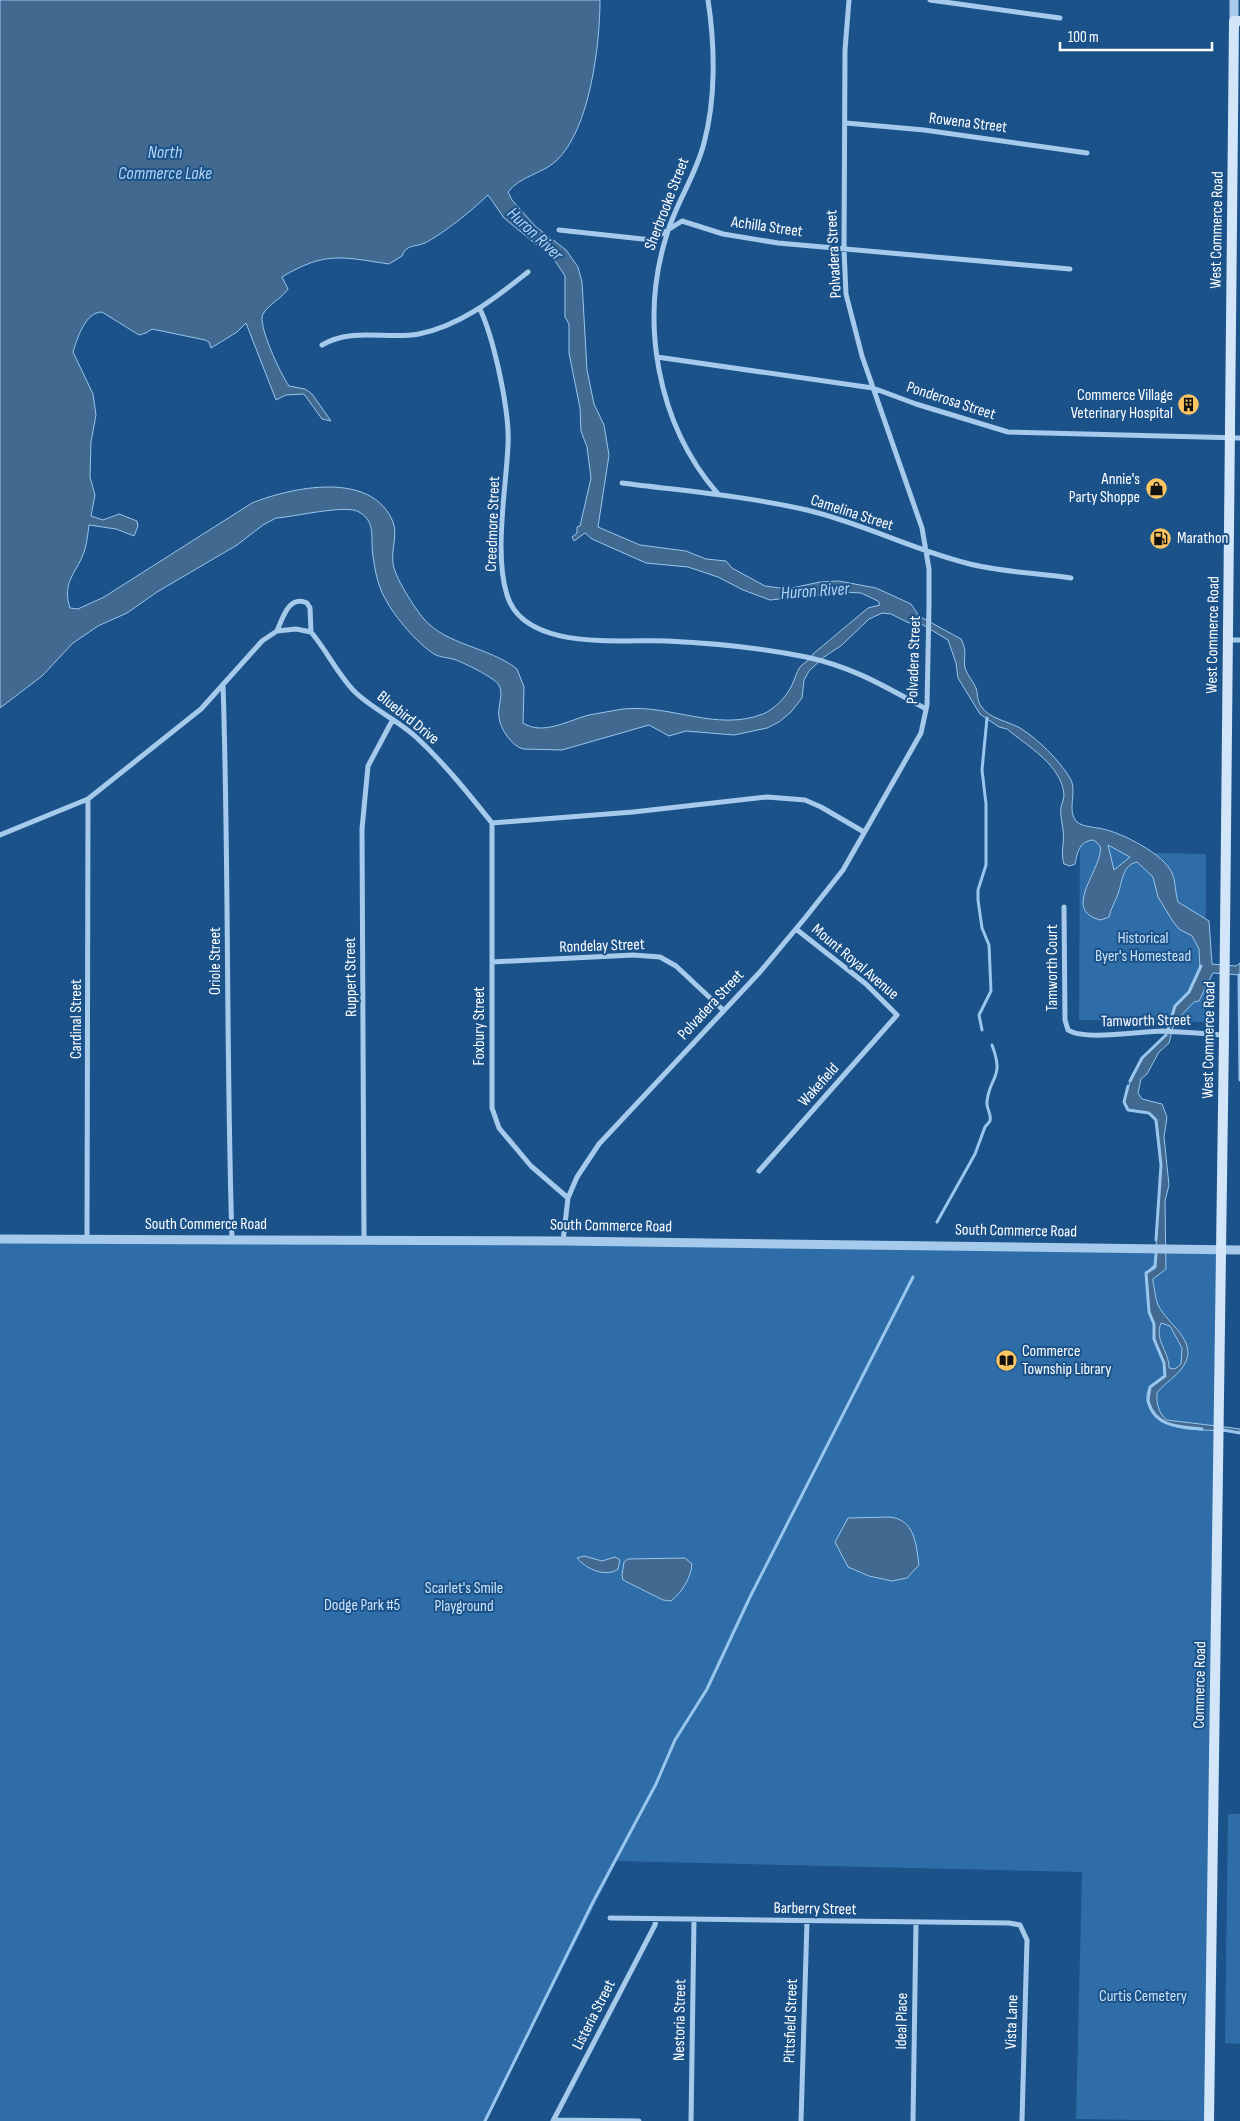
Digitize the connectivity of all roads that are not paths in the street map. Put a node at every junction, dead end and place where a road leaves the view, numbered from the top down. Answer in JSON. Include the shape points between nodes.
{"nodes":[{"id":1,"x":708,"y":0,"type":"edge"},
{"id":2,"x":849,"y":0,"type":"edge"},
{"id":3,"x":930,"y":0,"type":"edge"},
{"id":4,"x":1234,"y":0,"type":"edge"},
{"id":5,"x":1060,"y":18,"type":"dead end"},
{"id":6,"x":1237,"y":21,"type":"edge"},
{"id":7,"x":846,"y":123,"type":"junction"},
{"id":8,"x":1087,"y":153,"type":"dead end"},
{"id":9,"x":558,"y":230,"type":"dead end"},
{"id":10,"x":667,"y":232,"type":"junction"},
{"id":11,"x":1236,"y":242,"type":"edge"},
{"id":12,"x":844,"y":250,"type":"junction"},
{"id":13,"x":1070,"y":269,"type":"dead end"},
{"id":14,"x":528,"y":272,"type":"dead end"},
{"id":15,"x":480,"y":309,"type":"junction"},
{"id":16,"x":322,"y":345,"type":"dead end"},
{"id":17,"x":658,"y":357,"type":"junction"},
{"id":18,"x":873,"y":388,"type":"junction"},
{"id":19,"x":1236,"y":438,"type":"edge"},
{"id":20,"x":622,"y":483,"type":"dead end"},
{"id":21,"x":718,"y":494,"type":"junction"},
{"id":22,"x":926,"y":552,"type":"junction"},
{"id":23,"x":1071,"y":578,"type":"dead end"},
{"id":24,"x":277,"y":631,"type":"junction"},
{"id":25,"x":311,"y":632,"type":"junction"},
{"id":26,"x":1228,"y":640,"type":"junction"},
{"id":27,"x":1240,"y":640,"type":"edge"},
{"id":28,"x":223,"y":684,"type":"junction"},
{"id":29,"x":926,"y":709,"type":"junction"},
{"id":30,"x":392,"y":721,"type":"junction"},
{"id":31,"x":88,"y":799,"type":"junction"},
{"id":32,"x":492,"y":823,"type":"junction"},
{"id":33,"x":864,"y":832,"type":"junction"},
{"id":34,"x":0,"y":836,"type":"edge"},
{"id":35,"x":1064,"y":907,"type":"dead end"},
{"id":36,"x":796,"y":929,"type":"junction"},
{"id":37,"x":492,"y":962,"type":"junction"},
{"id":38,"x":724,"y":1010,"type":"junction"},
{"id":39,"x":897,"y":1015,"type":"joint"},
{"id":40,"x":1068,"y":1030,"type":"joint"},
{"id":41,"x":1224,"y":1034,"type":"junction"},
{"id":42,"x":759,"y":1171,"type":"dead end"},
{"id":43,"x":568,"y":1198,"type":"junction"},
{"id":44,"x":0,"y":1239,"type":"edge"},
{"id":45,"x":86,"y":1239,"type":"junction"},
{"id":46,"x":232,"y":1239,"type":"junction"},
{"id":47,"x":364,"y":1239,"type":"junction"},
{"id":48,"x":563,"y":1240,"type":"junction"},
{"id":49,"x":1221,"y":1250,"type":"junction"},
{"id":50,"x":1240,"y":1250,"type":"edge"},
{"id":51,"x":610,"y":1918,"type":"dead end"},
{"id":52,"x":656,"y":1919,"type":"junction"},
{"id":53,"x":694,"y":1920,"type":"junction"},
{"id":54,"x":807,"y":1921,"type":"junction"},
{"id":55,"x":916,"y":1922,"type":"junction"},
{"id":56,"x":1020,"y":1926,"type":"joint"},
{"id":57,"x":554,"y":2120,"type":"edge"},
{"id":58,"x":638,"y":2121,"type":"edge"},
{"id":59,"x":691,"y":2121,"type":"edge"},
{"id":60,"x":801,"y":2121,"type":"edge"},
{"id":61,"x":913,"y":2121,"type":"edge"},
{"id":62,"x":1022,"y":2121,"type":"edge"},
{"id":63,"x":1209,"y":2121,"type":"edge"}],
"edges":[{"from":1,"to":10,"type":"street","name":"Sherbrooke Street","via":[[712,23],[713,82],[704,143]]},
{"from":2,"to":7,"type":"street","name":"Polvadera Street","via":[[845,50]]},
{"from":3,"to":5,"type":"street"},
{"from":4,"to":6,"type":"street"},
{"from":6,"to":11,"type":"main road","name":"West Commerce Road"},
{"from":7,"to":8,"type":"street","name":"Rowena Street","via":[[924,130]]},
{"from":7,"to":12,"type":"street","name":"Polvadera Street"},
{"from":9,"to":10,"type":"street","name":"Achilla Street","via":[[652,240]]},
{"from":10,"to":12,"type":"street","name":"Achilla Street","via":[[682,221],[733,235]]},
{"from":10,"to":17,"type":"street","name":"Sherbrooke Street","via":[[656,268],[653,327]]},
{"from":11,"to":19,"type":"main road","name":"West Commerce Road"},
{"from":12,"to":13,"type":"street","name":"Achilla Street"},
{"from":12,"to":18,"type":"street","name":"Polvadera Street","via":[[846,294]]},
{"from":14,"to":15,"type":"street"},
{"from":15,"to":16,"type":"street","via":[[456,322],[419,334],[351,335],[334,338]]},
{"from":15,"to":29,"type":"street","name":"Creedmore Street","via":[[488,325],[506,412],[508,442],[502,568],[507,597],[522,619],[557,635],[578,639],[668,641],[808,658],[858,671]]},
{"from":17,"to":18,"type":"street","name":"Ponderosa Street"},
{"from":17,"to":21,"type":"street","name":"Sherbrooke Street","via":[[671,416],[690,458]]},
{"from":18,"to":19,"type":"street","name":"Ponderosa Street","via":[[1008,432]]},
{"from":18,"to":22,"type":"street","name":"Polvadera Street","via":[[922,528]]},
{"from":19,"to":26,"type":"main road","name":"West Commerce Road"},
{"from":20,"to":21,"type":"street","name":"Camelina Street"},
{"from":21,"to":22,"type":"street","name":"Camelina Street","via":[[807,510],[865,527]]},
{"from":22,"to":23,"type":"street","name":"Camelina Street","via":[[968,564]]},
{"from":22,"to":29,"type":"street","name":"Polvadera Street","via":[[929,570]]},
{"from":24,"to":25,"type":"street","via":[[296,629]]},
{"from":24,"to":25,"type":"street","via":[[289,607],[294,601],[301,600],[310,608]]},
{"from":24,"to":28,"type":"street","via":[[262,641]]},
{"from":25,"to":30,"type":"street","name":"Bluebird Drive","via":[[335,669],[356,692]]},
{"from":26,"to":27,"type":"street"},
{"from":26,"to":41,"type":"main road","name":"West Commerce Road"},
{"from":28,"to":31,"type":"street","via":[[201,709]]},
{"from":28,"to":46,"type":"street","name":"Oriole Street"},
{"from":29,"to":33,"type":"street","name":"Polvadera Street","via":[[921,733]]},
{"from":30,"to":32,"type":"street","name":"Bluebird Drive","via":[[414,735],[441,762]]},
{"from":30,"to":47,"type":"street","name":"Ruppert Street","via":[[368,766],[362,829]]},
{"from":31,"to":34,"type":"street"},
{"from":31,"to":45,"type":"street","name":"Cardinal Street"},
{"from":32,"to":33,"type":"street","via":[[767,797],[805,800]]},
{"from":32,"to":37,"type":"street","name":"Foxbury Street"},
{"from":33,"to":36,"type":"street","name":"Polvadera Street","via":[[843,870]]},
{"from":35,"to":40,"type":"street","name":"Tamworth Court","via":[[1065,1020]]},
{"from":36,"to":38,"type":"street","name":"Polvadera Street"},
{"from":36,"to":39,"type":"street","name":"Mount Royal Avenue","via":[[866,984]]},
{"from":37,"to":38,"type":"street","name":"Rondelay Street","via":[[633,955],[660,957],[676,966]]},
{"from":37,"to":43,"type":"street","name":"Foxbury Street","via":[[492,1108],[496,1122],[531,1166]]},
{"from":38,"to":43,"type":"street","name":"Polvadera Street","via":[[599,1144],[577,1177]]},
{"from":39,"to":42,"type":"street","name":"Wakefield"},
{"from":40,"to":41,"type":"street","name":"Tamworth Street","via":[[1100,1034],[1162,1031]]},
{"from":41,"to":49,"type":"main road","name":"West Commerce Road"},
{"from":43,"to":48,"type":"street","name":"Polvadera Street"},
{"from":44,"to":45,"type":"street","name":"South Commerce Road"},
{"from":45,"to":46,"type":"street","name":"South Commerce Road"},
{"from":46,"to":47,"type":"street","name":"South Commerce Road"},
{"from":47,"to":48,"type":"street","name":"South Commerce Road"},
{"from":48,"to":49,"type":"street","name":"South Commerce Road"},
{"from":49,"to":50,"type":"street","name":"South Commerce Road"},
{"from":49,"to":63,"type":"main road","name":"Commerce Road"},
{"from":51,"to":52,"type":"street","name":"Barberry Street"},
{"from":52,"to":53,"type":"street","name":"Barberry Street"},
{"from":52,"to":57,"type":"street","name":"Listeria Street"},
{"from":53,"to":54,"type":"street","name":"Barberry Street"},
{"from":53,"to":59,"type":"street","name":"Nestoria Street"},
{"from":54,"to":55,"type":"street","name":"Barberry Street"},
{"from":54,"to":60,"type":"street","name":"Pittsfield Street"},
{"from":55,"to":56,"type":"street","name":"Barberry Street","via":[[1009,1923]]},
{"from":55,"to":61,"type":"street","name":"Ideal Place"},
{"from":56,"to":62,"type":"street","name":"Vista Lane","via":[[1027,1940]]},
{"from":57,"to":58,"type":"street"}]}
